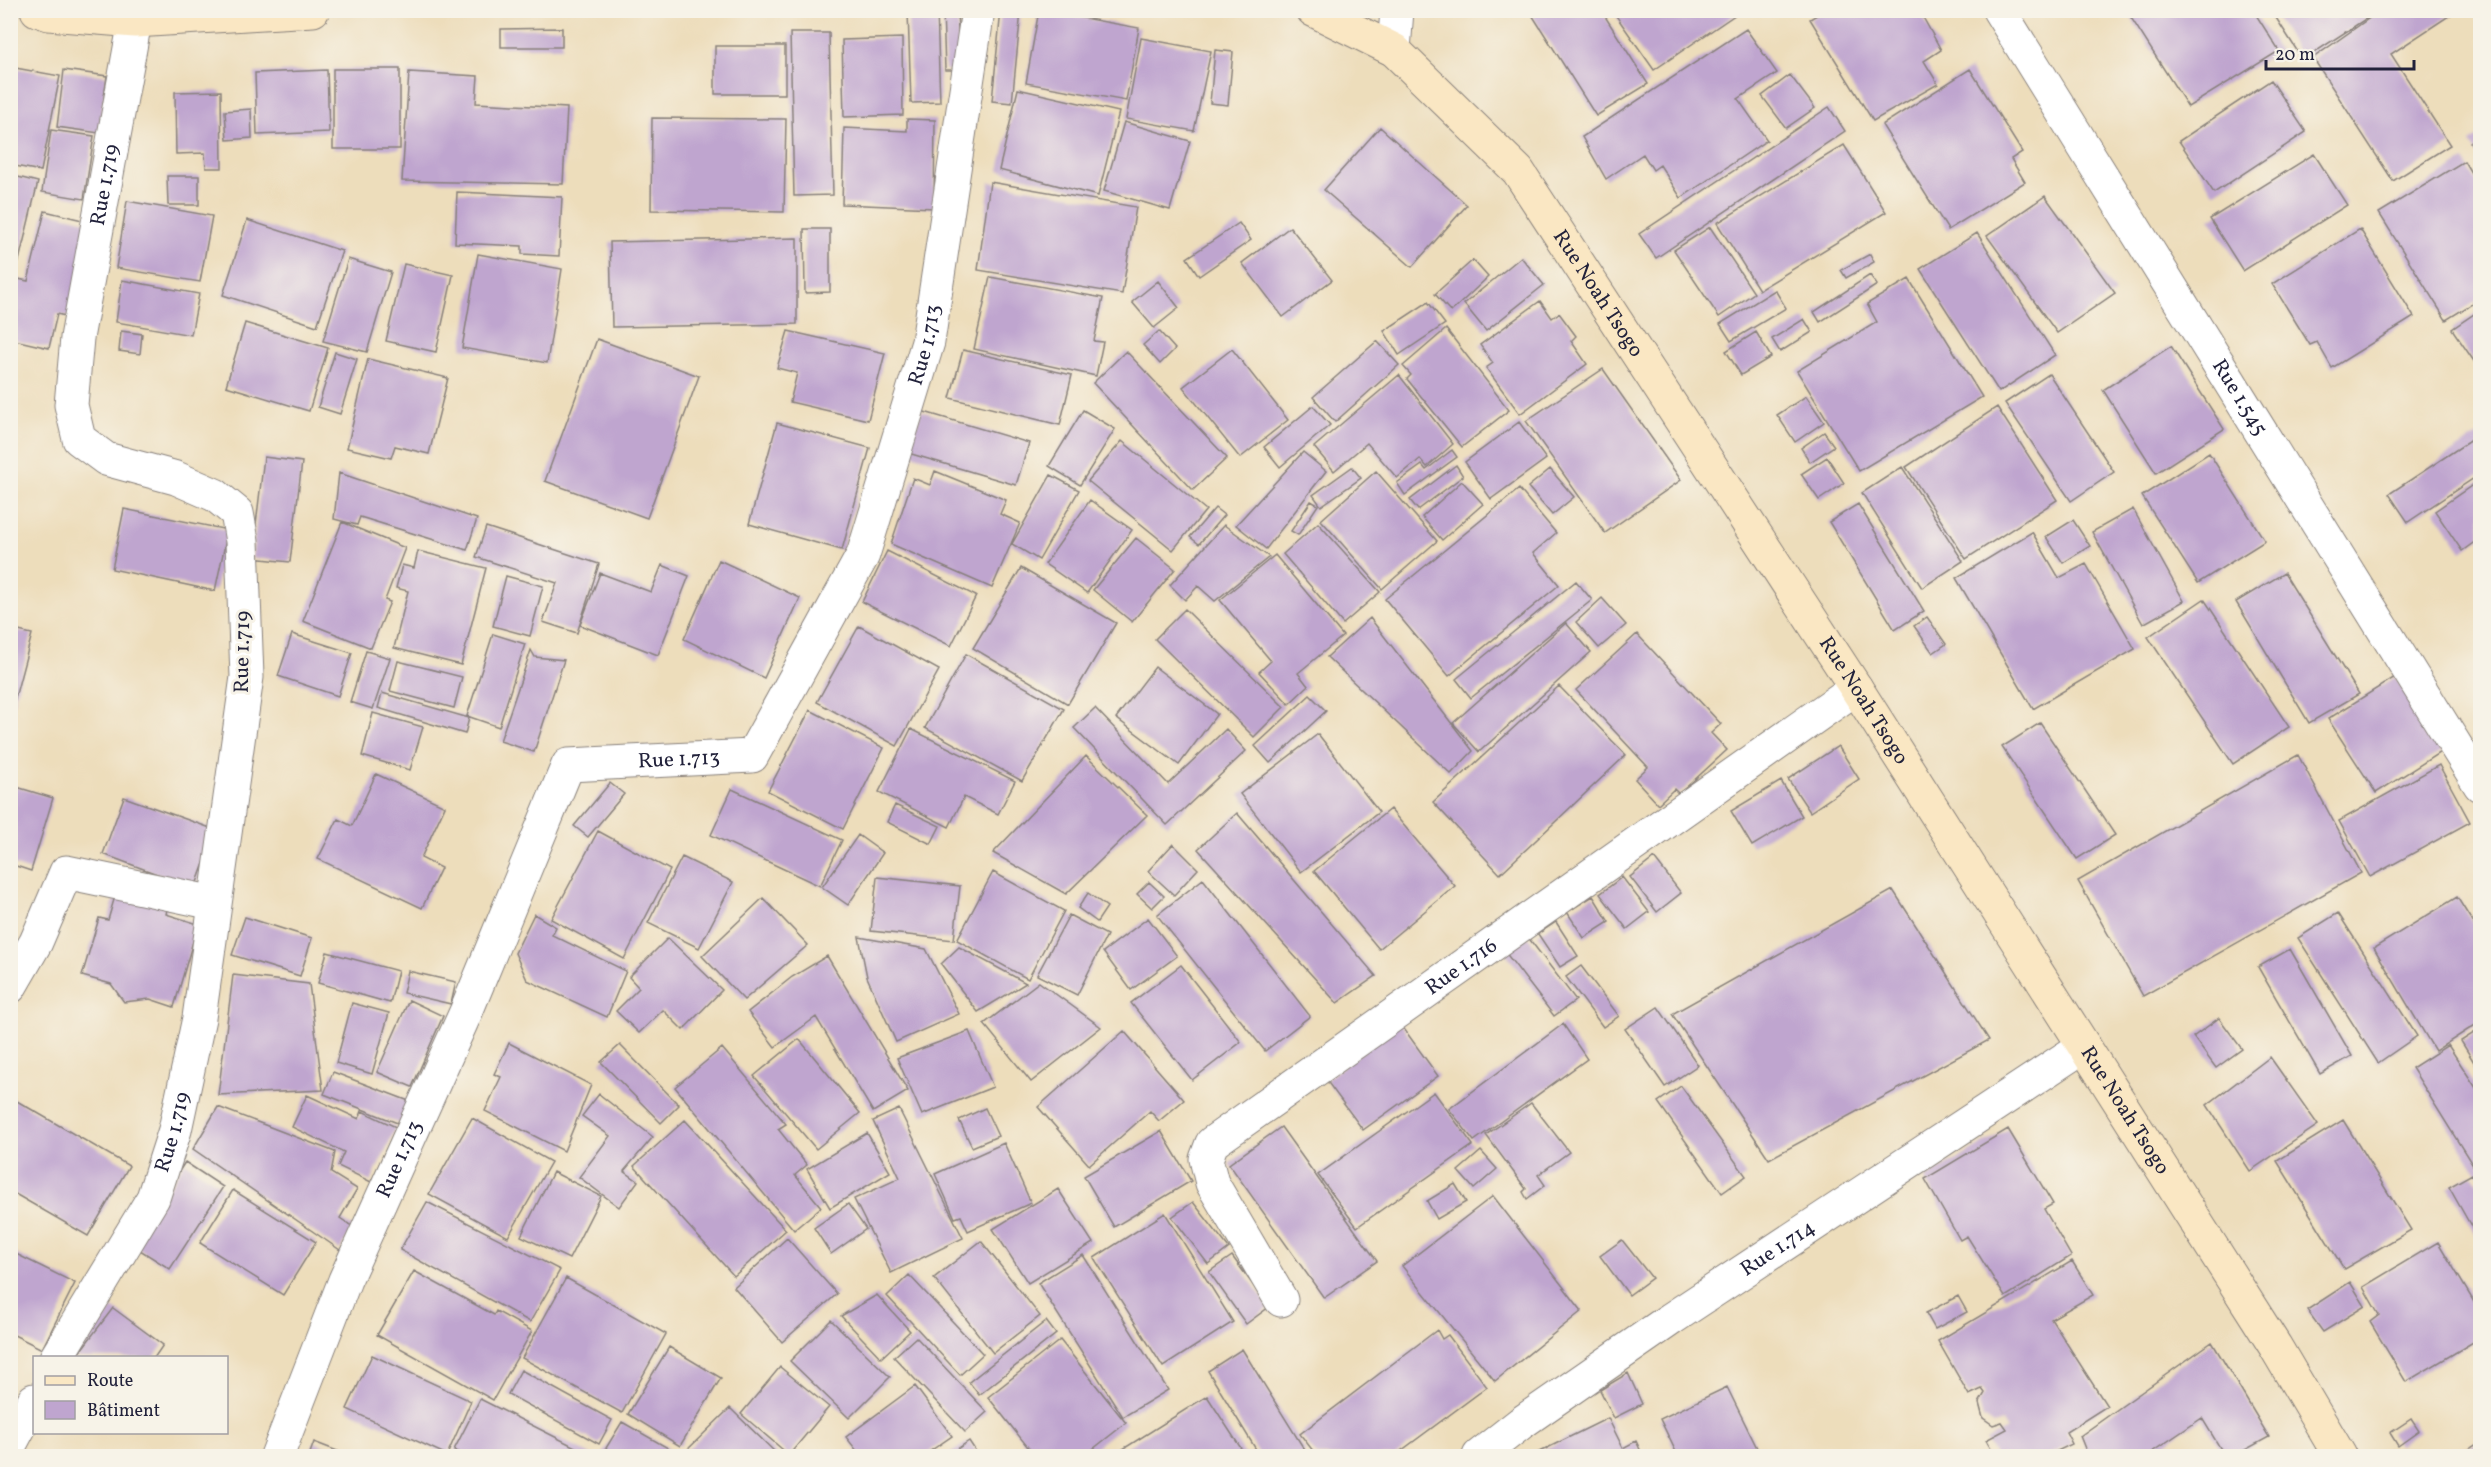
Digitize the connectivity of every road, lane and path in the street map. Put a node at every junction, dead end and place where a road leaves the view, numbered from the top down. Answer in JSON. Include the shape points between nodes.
{"nodes":[{"id":1,"x":37,"y":10,"type":"edge"},
{"id":2,"x":313,"y":10,"type":"edge"},
{"id":3,"x":978,"y":10,"type":"edge"},
{"id":4,"x":1313,"y":10,"type":"edge"},
{"id":5,"x":1397,"y":10,"type":"edge"},
{"id":6,"x":1999,"y":10,"type":"edge"},
{"id":7,"x":135,"y":21,"type":"junction"},
{"id":8,"x":1394,"y":50,"type":"junction"},
{"id":9,"x":1856,"y":688,"type":"junction"},
{"id":10,"x":2481,"y":785,"type":"edge"},
{"id":11,"x":214,"y":903,"type":"junction"},
{"id":12,"x":10,"y":987,"type":"edge"},
{"id":13,"x":2084,"y":1046,"type":"junction"},
{"id":14,"x":1281,"y":1300,"type":"dead end"},
{"id":15,"x":57,"y":1356,"type":"edge"},
{"id":16,"x":33,"y":1402,"type":"edge"},
{"id":17,"x":10,"y":1445,"type":"edge"},
{"id":18,"x":278,"y":1456,"type":"edge"},
{"id":19,"x":1479,"y":1456,"type":"edge"},
{"id":20,"x":2340,"y":1456,"type":"edge"}],
"edges":[{"from":1,"to":7,"type":"main road"},
{"from":2,"to":7,"type":"main road"},
{"from":3,"to":18,"type":"street","name":"Rue 1.713","via":[[928,342],[863,555],[752,756],[568,765],[466,1012],[345,1280]]},
{"from":4,"to":8,"type":"main road","name":"Rue Noah Tsogo"},
{"from":5,"to":8,"type":"street"},
{"from":6,"to":10,"type":"street","name":"Rue 1.545"},
{"from":7,"to":11,"type":"street","name":"Rue 1.719","via":[[77,338],[71,405],[79,439],[106,459],[176,478],[215,495],[237,513],[242,542],[247,677]]},
{"from":8,"to":9,"type":"main road","name":"Rue Noah Tsogo","via":[[1518,171]]},
{"from":9,"to":13,"type":"main road","name":"Rue Noah Tsogo"},
{"from":9,"to":14,"type":"street","name":"Rue 1.716","via":[[1212,1143],[1206,1159],[1212,1183]]},
{"from":11,"to":12,"type":"street","via":[[66,872],[36,942]]},
{"from":11,"to":15,"type":"street","name":"Rue 1.719","via":[[199,1018],[176,1130],[153,1198]]},
{"from":13,"to":19,"type":"street","name":"Rue 1.714","via":[[1671,1319]]},
{"from":13,"to":20,"type":"main road","name":"Rue Noah Tsogo","via":[[2275,1346]]},
{"from":16,"to":17,"type":"street"}]}
